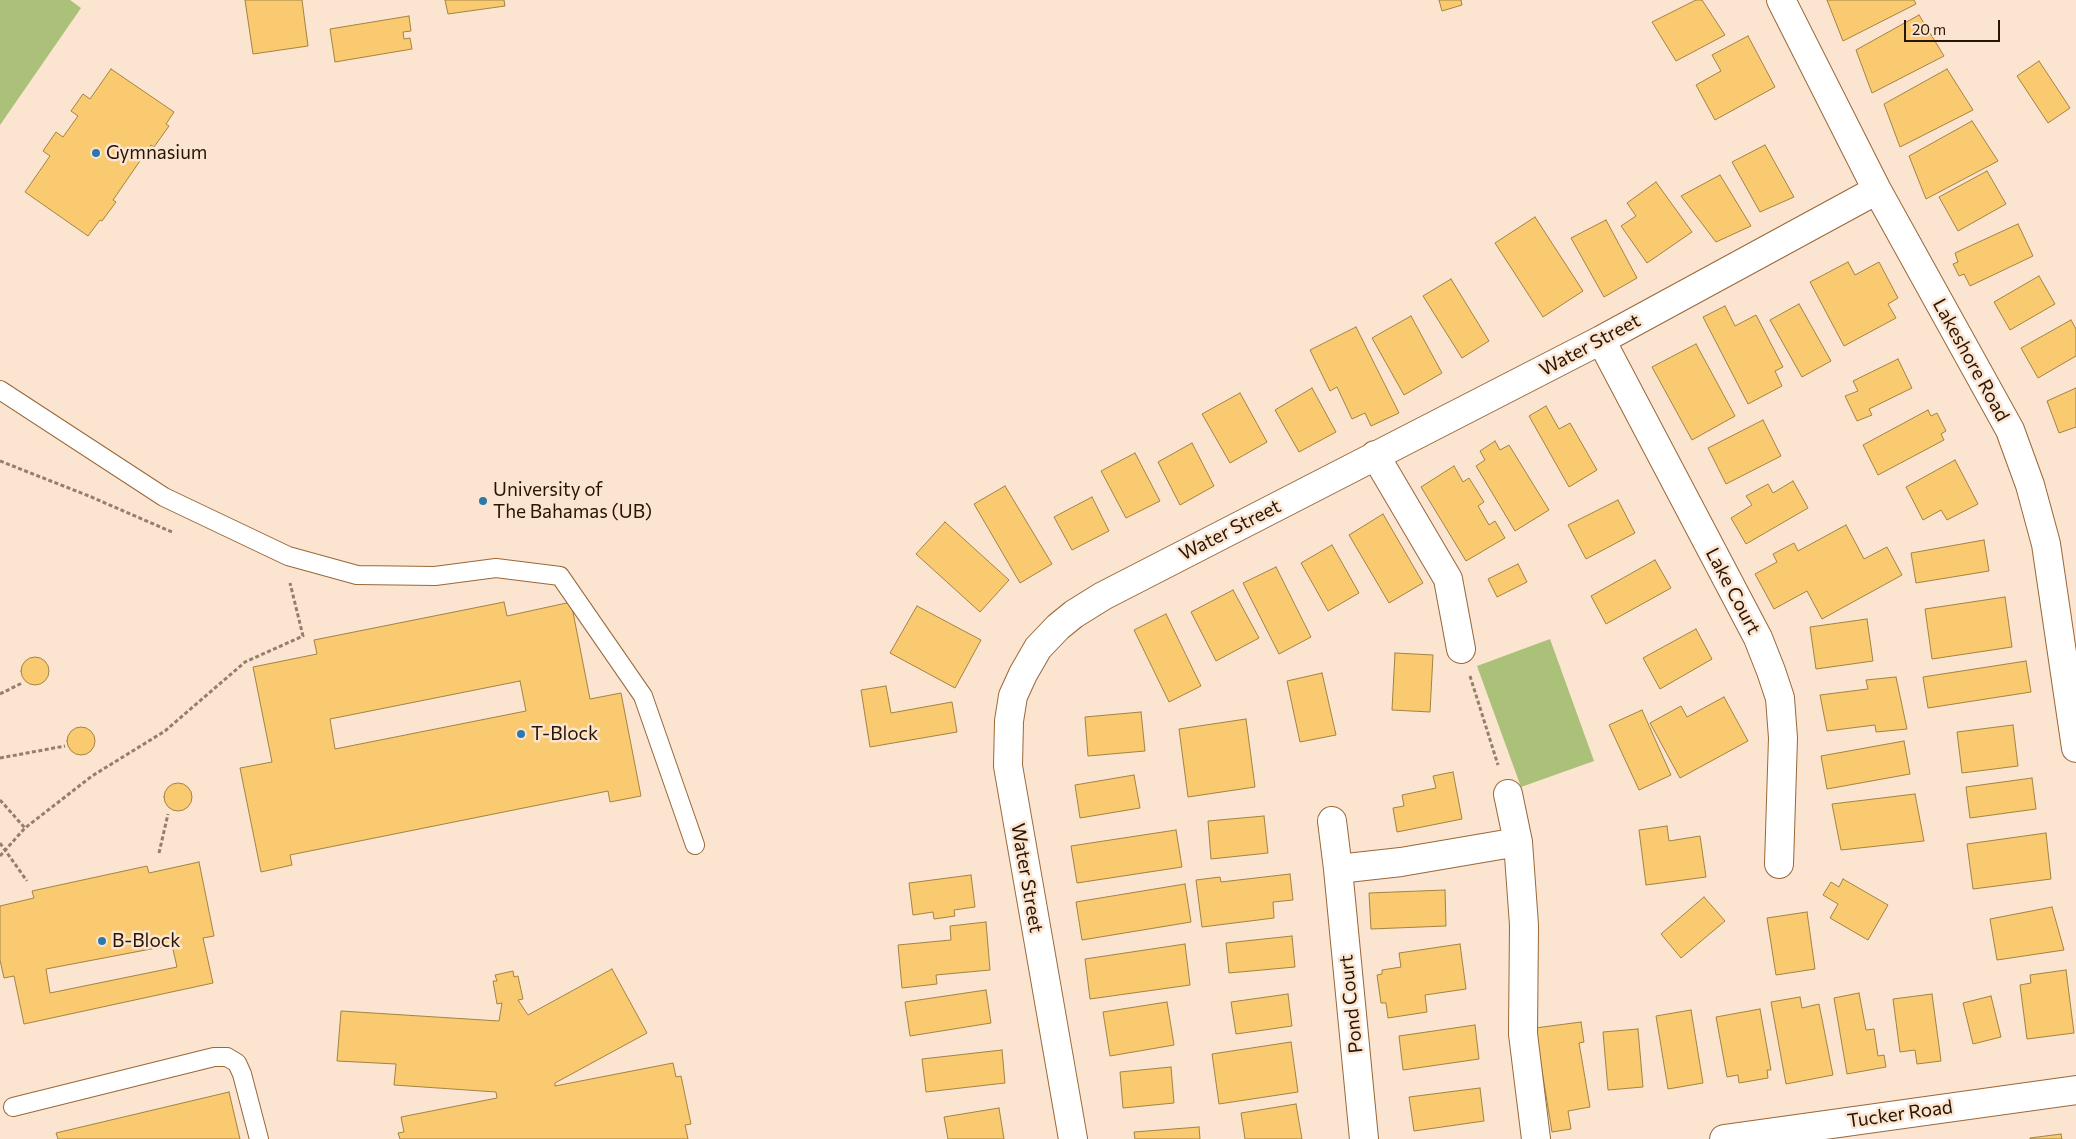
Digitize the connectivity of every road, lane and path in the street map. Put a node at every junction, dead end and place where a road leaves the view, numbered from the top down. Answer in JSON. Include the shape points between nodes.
{"nodes":[{"id":1,"x":1781,"y":0,"type":"edge"},
{"id":2,"x":1876,"y":190,"type":"junction"},
{"id":3,"x":1601,"y":340,"type":"junction"},
{"id":4,"x":0,"y":390,"type":"edge"},
{"id":5,"x":1375,"y":455,"type":"junction"},
{"id":6,"x":0,"y":461,"type":"edge"},
{"id":7,"x":181,"y":536,"type":"dead end"},
{"id":8,"x":281,"y":579,"type":"dead end"},
{"id":9,"x":1461,"y":649,"type":"joint"},
{"id":10,"x":22,"y":683,"type":"dead end"},
{"id":11,"x":0,"y":694,"type":"edge"},
{"id":12,"x":65,"y":746,"type":"dead end"},
{"id":13,"x":2076,"y":748,"type":"edge"},
{"id":14,"x":0,"y":758,"type":"edge"},
{"id":15,"x":1508,"y":794,"type":"joint"},
{"id":16,"x":0,"y":800,"type":"edge"},
{"id":17,"x":168,"y":814,"type":"dead end"},
{"id":18,"x":1332,"y":821,"type":"dead end"},
{"id":19,"x":25,"y":828,"type":"junction"},
{"id":20,"x":1518,"y":842,"type":"junction"},
{"id":21,"x":0,"y":843,"type":"edge"},
{"id":22,"x":695,"y":845,"type":"dead end"},
{"id":23,"x":6,"y":852,"type":"junction"},
{"id":24,"x":159,"y":853,"type":"dead end"},
{"id":25,"x":0,"y":856,"type":"edge"},
{"id":26,"x":1779,"y":864,"type":"dead end"},
{"id":27,"x":1338,"y":869,"type":"junction"},
{"id":28,"x":27,"y":881,"type":"dead end"},
{"id":29,"x":2076,"y":1090,"type":"edge"},
{"id":30,"x":13,"y":1108,"type":"dead end"},
{"id":31,"x":1807,"y":1133,"type":"edge"},
{"id":32,"x":260,"y":1139,"type":"edge"},
{"id":33,"x":1073,"y":1139,"type":"edge"},
{"id":34,"x":1364,"y":1139,"type":"edge"},
{"id":35,"x":1536,"y":1139,"type":"edge"},
{"id":36,"x":1724,"y":1139,"type":"edge"}],
"edges":[{"from":1,"to":2,"type":"street","name":"Lakeshore Road"},
{"from":2,"to":3,"type":"street","name":"Water Street"},
{"from":2,"to":13,"type":"street","name":"Lakeshore Road","via":[[2010,430],[2030,485],[2046,544]]},
{"from":3,"to":5,"type":"street","name":"Water Street"},
{"from":3,"to":26,"type":"street","name":"Lake Court","via":[[1758,638],[1772,671],[1780,698],[1783,738]]},
{"from":4,"to":22,"type":"lane","via":[[164,497],[288,556],[357,575],[435,576],[496,568],[560,576],[643,696]]},
{"from":5,"to":9,"type":"street","via":[[1448,579]]},
{"from":5,"to":33,"type":"street","name":"Water Street","via":[[1112,591],[1074,614],[1038,648],[1013,696],[1008,721],[1008,766]]},
{"from":6,"to":7,"type":"path"},
{"from":8,"to":19,"type":"path","via":[[290,583],[303,636],[245,662],[165,731],[92,776]]},
{"from":9,"to":15,"type":"path"},
{"from":10,"to":11,"type":"path"},
{"from":12,"to":14,"type":"path"},
{"from":15,"to":20,"type":"street"},
{"from":16,"to":19,"type":"path"},
{"from":17,"to":24,"type":"path"},
{"from":18,"to":27,"type":"street","name":"Pond Court"},
{"from":19,"to":23,"type":"path"},
{"from":20,"to":27,"type":"street"},
{"from":20,"to":35,"type":"street","via":[[1524,925],[1522,1034]]},
{"from":21,"to":23,"type":"path"},
{"from":23,"to":25,"type":"path"},
{"from":23,"to":28,"type":"path"},
{"from":27,"to":34,"type":"street","name":"Pond Court"},
{"from":29,"to":31,"type":"street","name":"Tucker Road"},
{"from":30,"to":32,"type":"lane","via":[[214,1057],[228,1057],[242,1074]]},
{"from":31,"to":36,"type":"street","name":"Tucker Road"}]}
